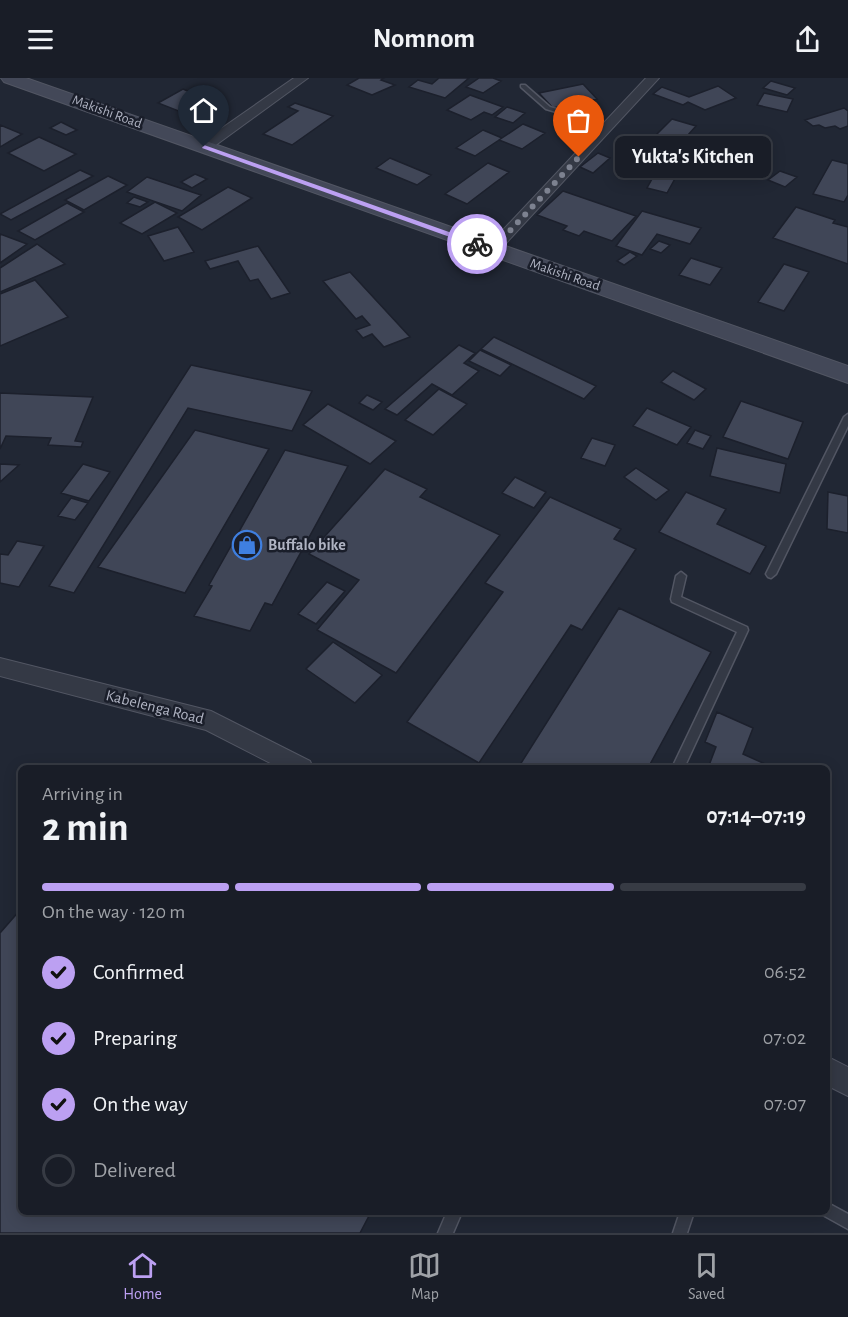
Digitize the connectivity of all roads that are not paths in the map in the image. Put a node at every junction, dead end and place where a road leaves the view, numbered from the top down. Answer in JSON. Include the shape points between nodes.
{"nodes":[{"id":1,"x":10,"y":78,"type":"edge"},
{"id":2,"x":302,"y":78,"type":"edge"},
{"id":3,"x":653,"y":78,"type":"edge"},
{"id":4,"x":523,"y":86,"type":"dead end"},
{"id":5,"x":608,"y":126,"type":"junction"},
{"id":6,"x":204,"y":147,"type":"junction"},
{"id":7,"x":492,"y":250,"type":"junction"},
{"id":8,"x":848,"y":375,"type":"edge"},
{"id":9,"x":848,"y":417,"type":"edge"},
{"id":10,"x":771,"y":574,"type":"dead end"},
{"id":11,"x":681,"y":576,"type":"dead end"},
{"id":12,"x":0,"y":667,"type":"edge"},
{"id":13,"x":296,"y":765,"type":"edge"},
{"id":14,"x":679,"y":765,"type":"edge"},
{"id":15,"x":830,"y":1072,"type":"edge"},
{"id":16,"x":848,"y":1082,"type":"edge"},
{"id":17,"x":830,"y":1211,"type":"edge"},
{"id":18,"x":454,"y":1215,"type":"edge"},
{"id":19,"x":686,"y":1215,"type":"edge"},
{"id":20,"x":848,"y":1222,"type":"edge"},
{"id":21,"x":445,"y":1233,"type":"edge"},
{"id":22,"x":680,"y":1233,"type":"edge"}],
"edges":[{"from":1,"to":6,"type":"main road","name":"Makishi Road"},
{"from":2,"to":6,"type":"street"},
{"from":3,"to":5,"type":"street"},
{"from":4,"to":5,"type":"lane","via":[[548,108]]},
{"from":5,"to":7,"type":"street"},
{"from":6,"to":7,"type":"main road","name":"Makishi Road"},
{"from":7,"to":8,"type":"main road","name":"Makishi Road"},
{"from":9,"to":10,"type":"lane"},
{"from":11,"to":14,"type":"lane","via":[[676,599],[743,630]]},
{"from":12,"to":13,"type":"street","name":"Kabelenga Road","via":[[211,721]]},
{"from":15,"to":16,"type":"street"},
{"from":17,"to":20,"type":"lane"},
{"from":18,"to":21,"type":"lane"},
{"from":19,"to":22,"type":"lane"}]}
